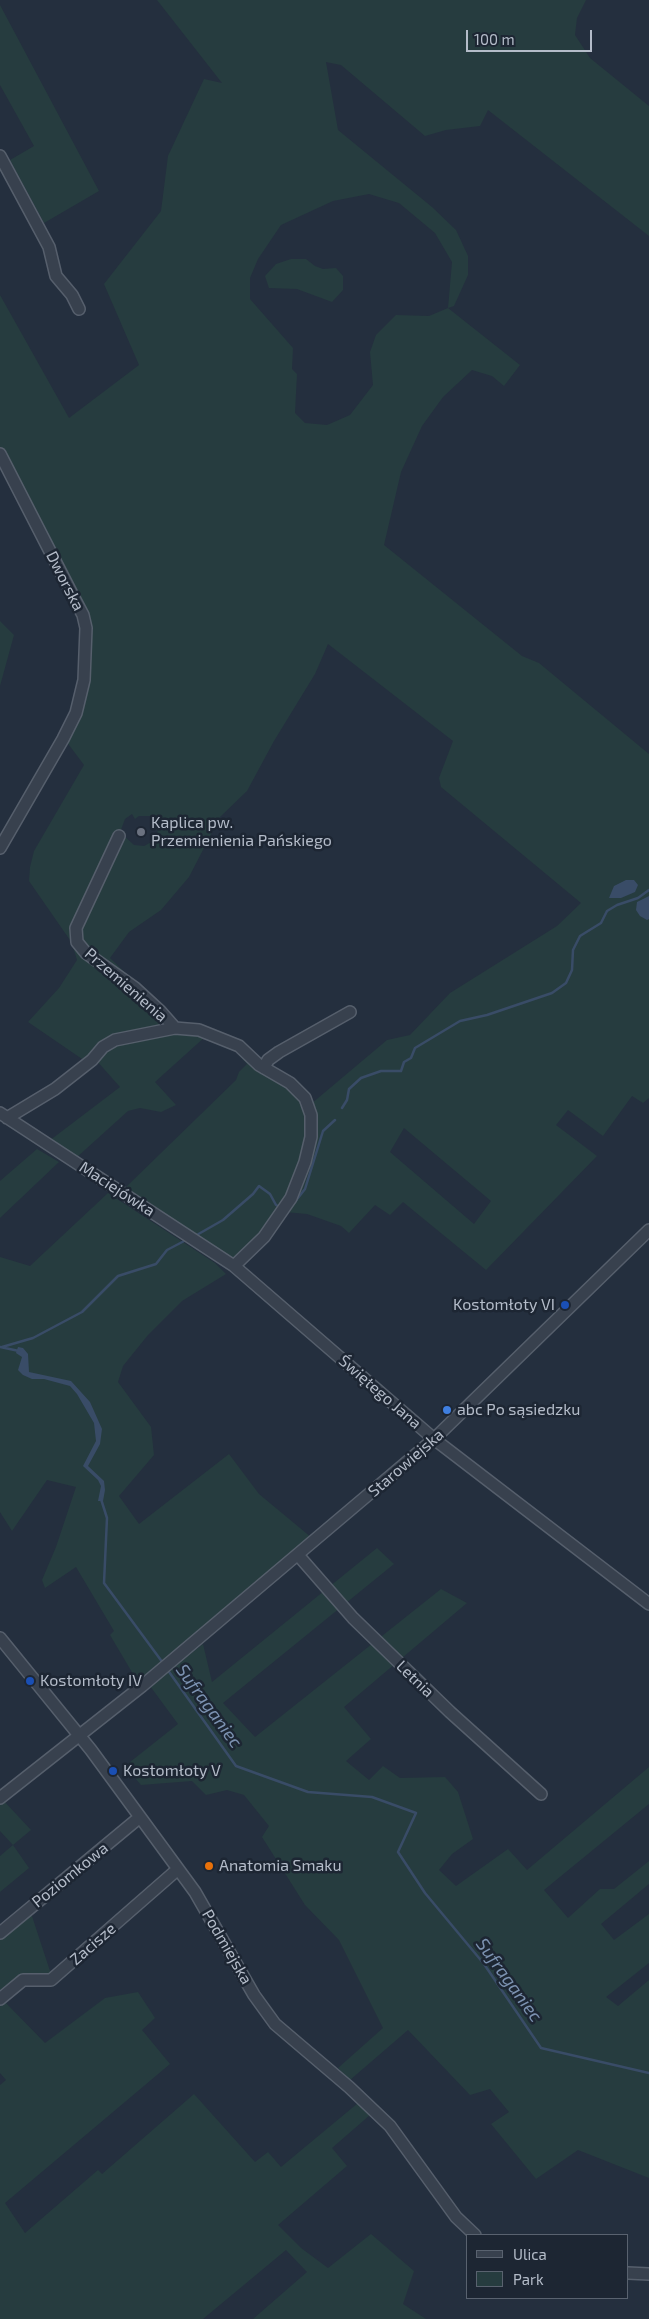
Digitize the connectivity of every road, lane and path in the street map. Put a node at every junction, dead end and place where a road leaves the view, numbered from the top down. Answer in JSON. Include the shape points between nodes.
{"nodes":[{"id":1,"x":0,"y":156,"type":"edge"},
{"id":2,"x":79,"y":309,"type":"dead end"},
{"id":3,"x":0,"y":454,"type":"edge"},
{"id":4,"x":119,"y":836,"type":"dead end"},
{"id":5,"x":0,"y":848,"type":"edge"},
{"id":6,"x":350,"y":1012,"type":"dead end"},
{"id":7,"x":175,"y":1028,"type":"junction"},
{"id":8,"x":264,"y":1068,"type":"junction"},
{"id":9,"x":4,"y":1115,"type":"edge"},
{"id":10,"x":649,"y":1230,"type":"edge"},
{"id":11,"x":234,"y":1266,"type":"junction"},
{"id":12,"x":434,"y":1439,"type":"junction"},
{"id":13,"x":298,"y":1555,"type":"junction"},
{"id":14,"x":649,"y":1604,"type":"edge"},
{"id":15,"x":0,"y":1638,"type":"edge"},
{"id":16,"x":80,"y":1736,"type":"junction"},
{"id":17,"x":541,"y":1794,"type":"dead end"},
{"id":18,"x":0,"y":1798,"type":"edge"},
{"id":19,"x":140,"y":1818,"type":"junction"},
{"id":20,"x":178,"y":1869,"type":"junction"},
{"id":21,"x":0,"y":1933,"type":"edge"},
{"id":22,"x":0,"y":1999,"type":"edge"},
{"id":23,"x":474,"y":2234,"type":"edge"},
{"id":24,"x":629,"y":2273,"type":"edge"},
{"id":25,"x":649,"y":2274,"type":"edge"}],
"edges":[{"from":1,"to":2,"type":"street","via":[[50,247],[56,276]]},
{"from":3,"to":5,"type":"street","name":"Dworska","via":[[78,606],[86,628],[84,680],[76,713]]},
{"from":4,"to":7,"type":"street","name":"Przemienienia","via":[[76,928],[77,942],[86,953],[135,988]]},
{"from":6,"to":8,"type":"street","via":[[279,1052],[268,1060]]},
{"from":7,"to":8,"type":"street","via":[[198,1030],[224,1038],[239,1046]]},
{"from":7,"to":9,"type":"street","via":[[115,1040],[55,1088]]},
{"from":8,"to":11,"type":"street","via":[[290,1083],[305,1098],[311,1115],[311,1137],[305,1162],[284,1209],[264,1237]]},
{"from":9,"to":11,"type":"street","name":"Maciejówka"},
{"from":10,"to":12,"type":"street","name":"Starowiejska"},
{"from":11,"to":12,"type":"street","name":"Świętego Jana"},
{"from":12,"to":13,"type":"street","name":"Starowiejska"},
{"from":12,"to":14,"type":"street","name":"Świętego Jana"},
{"from":13,"to":16,"type":"street","name":"Starowiejska"},
{"from":13,"to":17,"type":"street","name":"Letnia","via":[[353,1618]]},
{"from":15,"to":16,"type":"street","name":"Podmiejska"},
{"from":16,"to":18,"type":"street"},
{"from":16,"to":19,"type":"street","name":"Podmiejska"},
{"from":19,"to":20,"type":"street","name":"Podmiejska"},
{"from":19,"to":21,"type":"street","name":"Poziomkowa"},
{"from":20,"to":22,"type":"street","name":"Zacisze","via":[[50,1980],[23,1980]]},
{"from":20,"to":23,"type":"street","name":"Podmiejska","via":[[275,2024],[390,2126],[456,2217]]},
{"from":24,"to":25,"type":"street"}]}
